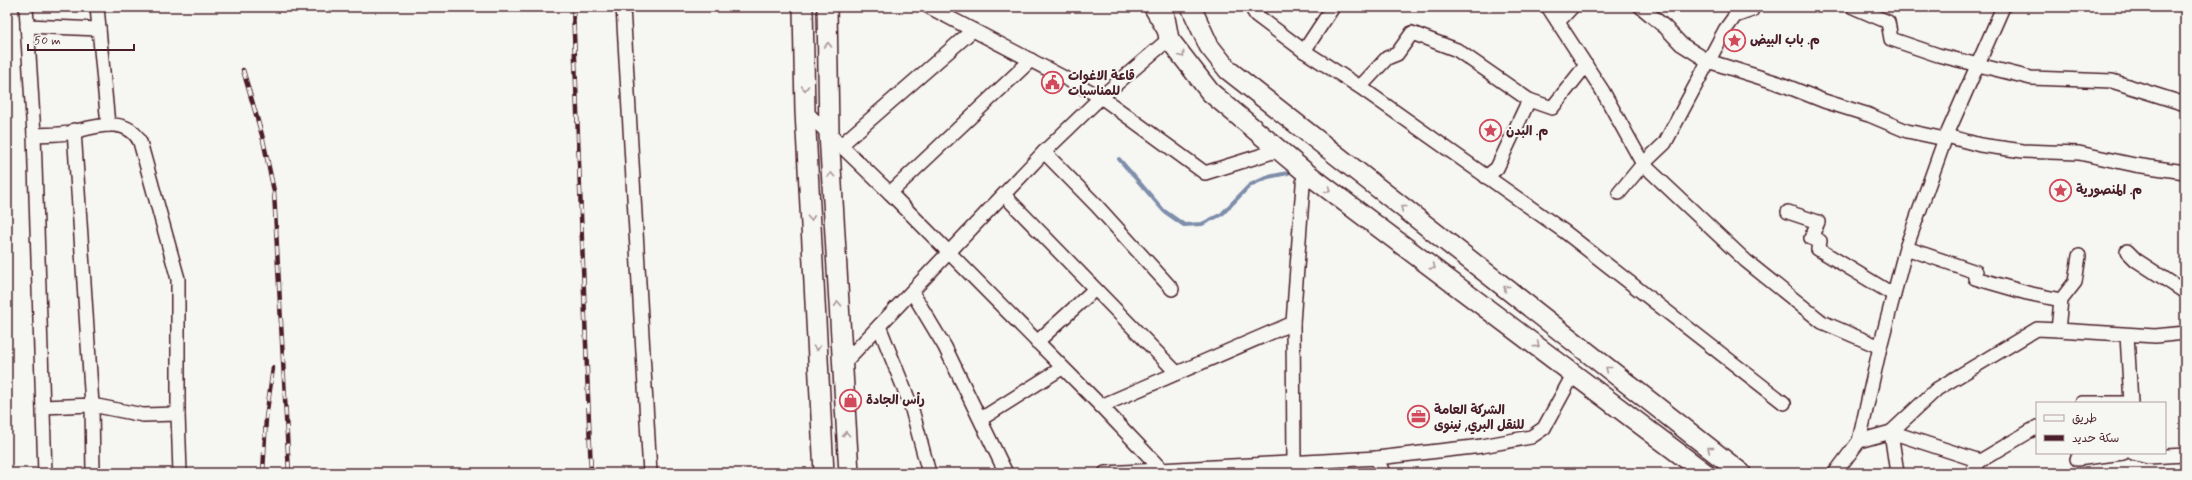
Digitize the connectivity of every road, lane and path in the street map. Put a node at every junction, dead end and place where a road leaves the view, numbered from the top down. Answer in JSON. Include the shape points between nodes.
{"nodes":[{"id":1,"x":26,"y":7,"type":"edge"},
{"id":2,"x":97,"y":7,"type":"edge"},
{"id":3,"x":623,"y":7,"type":"edge"},
{"id":4,"x":804,"y":7,"type":"edge"},
{"id":5,"x":827,"y":7,"type":"edge"},
{"id":6,"x":929,"y":7,"type":"edge"},
{"id":7,"x":1150,"y":7,"type":"edge"},
{"id":8,"x":1163,"y":7,"type":"edge"},
{"id":9,"x":1191,"y":7,"type":"edge"},
{"id":10,"x":1251,"y":7,"type":"edge"},
{"id":11,"x":1333,"y":7,"type":"edge"},
{"id":12,"x":1548,"y":7,"type":"edge"},
{"id":13,"x":1572,"y":7,"type":"edge"},
{"id":14,"x":1641,"y":7,"type":"edge"},
{"id":15,"x":1754,"y":7,"type":"edge"},
{"id":16,"x":1853,"y":7,"type":"edge"},
{"id":17,"x":2003,"y":7,"type":"edge"},
{"id":18,"x":1558,"y":22,"type":"junction"},
{"id":19,"x":27,"y":26,"type":"junction"},
{"id":20,"x":99,"y":29,"type":"junction"},
{"id":21,"x":973,"y":30,"type":"junction"},
{"id":22,"x":1169,"y":39,"type":"junction"},
{"id":23,"x":1304,"y":51,"type":"junction"},
{"id":24,"x":1032,"y":60,"type":"junction"},
{"id":25,"x":1708,"y":61,"type":"junction"},
{"id":26,"x":1586,"y":64,"type":"junction"},
{"id":27,"x":1976,"y":65,"type":"junction"},
{"id":28,"x":1360,"y":87,"type":"junction"},
{"id":29,"x":1101,"y":97,"type":"junction"},
{"id":30,"x":1529,"y":100,"type":"junction"},
{"id":31,"x":2185,"y":104,"type":"edge"},
{"id":32,"x":805,"y":111,"type":"junction"},
{"id":33,"x":108,"y":125,"type":"junction"},
{"id":34,"x":74,"y":130,"type":"junction"},
{"id":35,"x":34,"y":135,"type":"junction"},
{"id":36,"x":1946,"y":138,"type":"junction"},
{"id":37,"x":835,"y":139,"type":"junction"},
{"id":38,"x":1279,"y":150,"type":"junction"},
{"id":39,"x":1044,"y":152,"type":"junction"},
{"id":40,"x":1643,"y":164,"type":"junction"},
{"id":41,"x":1304,"y":171,"type":"junction"},
{"id":42,"x":2185,"y":172,"type":"edge"},
{"id":43,"x":1486,"y":177,"type":"junction"},
{"id":44,"x":890,"y":193,"type":"junction"},
{"id":45,"x":1619,"y":193,"type":"dead end"},
{"id":46,"x":1005,"y":196,"type":"junction"},
{"id":47,"x":1788,"y":212,"type":"dead end"},
{"id":48,"x":1906,"y":248,"type":"junction"},
{"id":49,"x":2127,"y":251,"type":"dead end"},
{"id":50,"x":948,"y":253,"type":"junction"},
{"id":51,"x":2079,"y":256,"type":"dead end"},
{"id":52,"x":1094,"y":289,"type":"junction"},
{"id":53,"x":1172,"y":289,"type":"dead end"},
{"id":54,"x":912,"y":292,"type":"junction"},
{"id":55,"x":2185,"y":292,"type":"edge"},
{"id":56,"x":1894,"y":295,"type":"junction"},
{"id":57,"x":2061,"y":300,"type":"junction"},
{"id":58,"x":1293,"y":323,"type":"junction"},
{"id":59,"x":879,"y":326,"type":"junction"},
{"id":60,"x":2058,"y":330,"type":"junction"},
{"id":61,"x":2185,"y":333,"type":"edge"},
{"id":62,"x":2127,"y":335,"type":"junction"},
{"id":63,"x":1037,"y":342,"type":"junction"},
{"id":64,"x":1880,"y":347,"type":"junction"},
{"id":65,"x":841,"y":366,"type":"junction"},
{"id":66,"x":1062,"y":368,"type":"junction"},
{"id":67,"x":1177,"y":373,"type":"junction"},
{"id":68,"x":1574,"y":373,"type":"junction"},
{"id":69,"x":2131,"y":402,"type":"edge"},
{"id":70,"x":1784,"y":403,"type":"dead end"},
{"id":71,"x":92,"y":405,"type":"junction"},
{"id":72,"x":1101,"y":406,"type":"junction"},
{"id":73,"x":43,"y":408,"type":"junction"},
{"id":74,"x":178,"y":414,"type":"junction"},
{"id":75,"x":981,"y":418,"type":"junction"},
{"id":76,"x":2036,"y":428,"type":"edge"},
{"id":77,"x":1891,"y":432,"type":"junction"},
{"id":78,"x":1859,"y":441,"type":"junction"},
{"id":79,"x":2115,"y":454,"type":"edge"},
{"id":80,"x":2137,"y":454,"type":"edge"},
{"id":81,"x":2185,"y":455,"type":"edge"},
{"id":82,"x":1377,"y":458,"type":"junction"},
{"id":83,"x":2077,"y":459,"type":"dead end"},
{"id":84,"x":1980,"y":461,"type":"junction"},
{"id":85,"x":1294,"y":463,"type":"junction"},
{"id":86,"x":1161,"y":469,"type":"junction"},
{"id":87,"x":1213,"y":470,"type":"edge"},
{"id":88,"x":46,"y":473,"type":"edge"},
{"id":89,"x":93,"y":473,"type":"edge"},
{"id":90,"x":180,"y":473,"type":"edge"},
{"id":91,"x":650,"y":473,"type":"edge"},
{"id":92,"x":824,"y":473,"type":"edge"},
{"id":93,"x":848,"y":473,"type":"edge"},
{"id":94,"x":929,"y":473,"type":"edge"},
{"id":95,"x":1006,"y":473,"type":"edge"},
{"id":96,"x":1105,"y":473,"type":"edge"},
{"id":97,"x":1383,"y":473,"type":"edge"},
{"id":98,"x":1705,"y":473,"type":"edge"},
{"id":99,"x":1741,"y":473,"type":"edge"},
{"id":100,"x":1836,"y":473,"type":"edge"},
{"id":101,"x":1897,"y":473,"type":"edge"},
{"id":102,"x":1972,"y":473,"type":"edge"}],
"edges":[{"from":1,"to":19,"type":"street"},
{"from":2,"to":20,"type":"street"},
{"from":3,"to":91,"type":"street"},
{"from":4,"to":32,"type":"main road","one_way":true},
{"from":37,"to":5,"type":"main road","one_way":true},
{"from":6,"to":21,"type":"street"},
{"from":7,"to":22,"type":"street"},
{"from":8,"to":22,"type":"main road"},
{"from":99,"to":9,"type":"main road","one_way":true,"via":[[1228,70],[1209,46]]},
{"from":10,"to":23,"type":"street","via":[[1256,15]]},
{"from":11,"to":23,"type":"street"},
{"from":12,"to":18,"type":"street"},
{"from":13,"to":18,"type":"street"},
{"from":14,"to":25,"type":"street","via":[[1681,44]]},
{"from":15,"to":25,"type":"street","via":[[1735,16]]},
{"from":16,"to":27,"type":"street","via":[[1888,22],[1891,39]]},
{"from":17,"to":27,"type":"street"},
{"from":18,"to":26,"type":"street"},
{"from":19,"to":20,"type":"street"},
{"from":19,"to":35,"type":"street"},
{"from":20,"to":33,"type":"street"},
{"from":21,"to":24,"type":"street"},
{"from":21,"to":37,"type":"street"},
{"from":22,"to":29,"type":"street"},
{"from":22,"to":38,"type":"main road","one_way":true,"via":[[1210,92]]},
{"from":23,"to":28,"type":"street"},
{"from":24,"to":29,"type":"street"},
{"from":24,"to":44,"type":"street"},
{"from":25,"to":36,"type":"street","via":[[1781,84],[1907,131]]},
{"from":25,"to":40,"type":"street","via":[[1664,143]]},
{"from":26,"to":30,"type":"street","via":[[1552,108]]},
{"from":26,"to":40,"type":"street"},
{"from":27,"to":31,"type":"street","via":[[2031,78],[2112,81]]},
{"from":27,"to":36,"type":"street"},
{"from":28,"to":30,"type":"street","via":[[1387,58],[1397,54],[1412,33],[1457,50]]},
{"from":28,"to":43,"type":"street"},
{"from":29,"to":38,"type":"street","via":[[1205,172]]},
{"from":29,"to":39,"type":"street"},
{"from":30,"to":43,"type":"street","via":[[1497,168]]},
{"from":32,"to":37,"type":"street"},
{"from":32,"to":92,"type":"main road","one_way":true},
{"from":33,"to":34,"type":"street"},
{"from":33,"to":74,"type":"street","via":[[128,128],[136,133],[178,279]]},
{"from":34,"to":35,"type":"street","via":[[68,133]]},
{"from":34,"to":71,"type":"street"},
{"from":35,"to":73,"type":"street"},
{"from":36,"to":42,"type":"street","via":[[2023,151],[2079,153]]},
{"from":36,"to":48,"type":"street"},
{"from":37,"to":44,"type":"street"},
{"from":65,"to":37,"type":"main road","one_way":true},
{"from":38,"to":41,"type":"main road"},
{"from":39,"to":46,"type":"street"},
{"from":39,"to":53,"type":"street"},
{"from":40,"to":45,"type":"street"},
{"from":40,"to":64,"type":"street","via":[[1746,261],[1822,322]]},
{"from":41,"to":58,"type":"street"},
{"from":41,"to":68,"type":"main road","one_way":true},
{"from":43,"to":70,"type":"street","via":[[1565,232]]},
{"from":44,"to":50,"type":"street"},
{"from":46,"to":50,"type":"street"},
{"from":46,"to":52,"type":"street"},
{"from":47,"to":56,"type":"street","via":[[1818,222],[1811,238],[1820,241],[1818,249]]},
{"from":48,"to":56,"type":"street"},
{"from":48,"to":57,"type":"street","via":[[1976,272],[1975,278]]},
{"from":49,"to":55,"type":"street","via":[[2136,260]]},
{"from":50,"to":54,"type":"street"},
{"from":50,"to":63,"type":"street"},
{"from":51,"to":57,"type":"street","via":[[2075,282]]},
{"from":52,"to":63,"type":"street"},
{"from":52,"to":67,"type":"street"},
{"from":54,"to":59,"type":"street"},
{"from":54,"to":75,"type":"street","via":[[945,347]]},
{"from":56,"to":64,"type":"street"},
{"from":57,"to":60,"type":"street"},
{"from":58,"to":67,"type":"street"},
{"from":58,"to":85,"type":"street"},
{"from":59,"to":65,"type":"street"},
{"from":59,"to":94,"type":"street","via":[[911,406]]},
{"from":60,"to":62,"type":"street"},
{"from":60,"to":77,"type":"street","via":[[2037,329],[1943,385]]},
{"from":61,"to":62,"type":"street"},
{"from":62,"to":69,"type":"street"},
{"from":63,"to":66,"type":"street"},
{"from":64,"to":78,"type":"street"},
{"from":93,"to":65,"type":"main road","one_way":true},
{"from":66,"to":72,"type":"street"},
{"from":66,"to":75,"type":"street"},
{"from":67,"to":72,"type":"street"},
{"from":68,"to":82,"type":"street","via":[[1544,428],[1531,437],[1482,446]]},
{"from":68,"to":98,"type":"main road"},
{"from":71,"to":73,"type":"street"},
{"from":71,"to":74,"type":"street","via":[[143,415]]},
{"from":71,"to":89,"type":"street"},
{"from":72,"to":86,"type":"street"},
{"from":73,"to":88,"type":"street"},
{"from":74,"to":90,"type":"street"},
{"from":75,"to":95,"type":"street"},
{"from":76,"to":84,"type":"street"},
{"from":77,"to":78,"type":"street"},
{"from":77,"to":84,"type":"street"},
{"from":77,"to":101,"type":"street"},
{"from":78,"to":100,"type":"street"},
{"from":79,"to":83,"type":"street"},
{"from":80,"to":81,"type":"street","via":[[2148,457]]},
{"from":82,"to":85,"type":"street"},
{"from":82,"to":97,"type":"street"},
{"from":84,"to":102,"type":"street"},
{"from":85,"to":87,"type":"street"},
{"from":86,"to":87,"type":"street"},
{"from":86,"to":96,"type":"street"}]}
